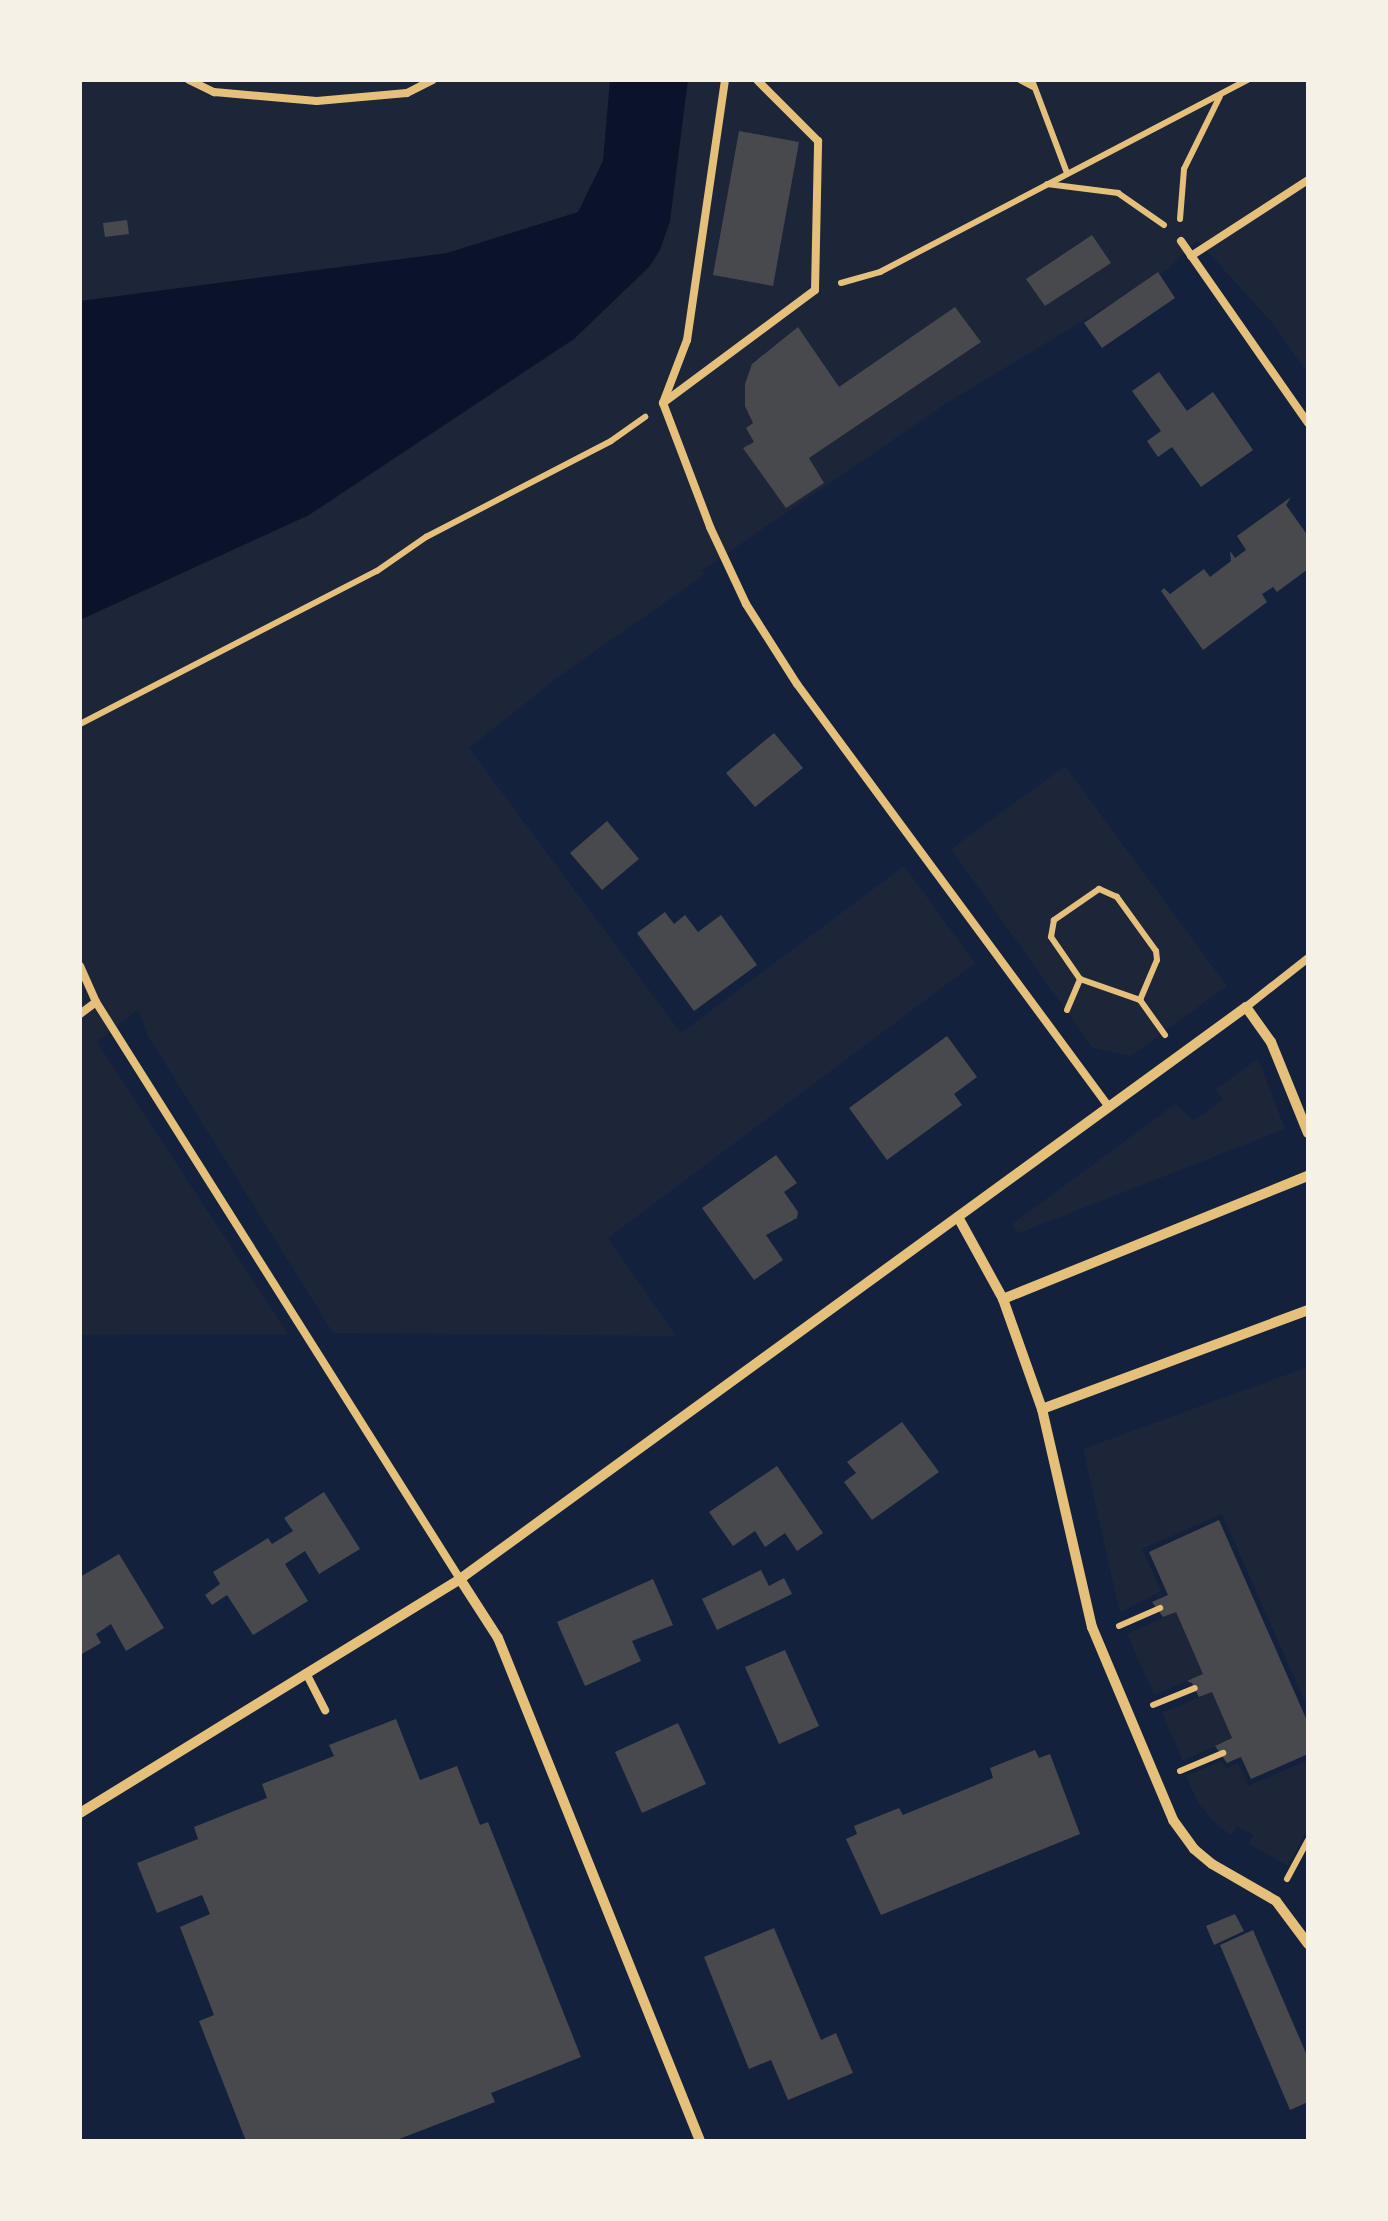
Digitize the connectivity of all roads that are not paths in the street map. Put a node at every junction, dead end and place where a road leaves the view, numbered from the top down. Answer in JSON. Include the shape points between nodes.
{"nodes":[{"id":1,"x":189,"y":80,"type":"edge"},
{"id":2,"x":433,"y":80,"type":"edge"},
{"id":3,"x":725,"y":80,"type":"edge"},
{"id":4,"x":757,"y":80,"type":"edge"},
{"id":5,"x":1308,"y":180,"type":"edge"},
{"id":6,"x":1180,"y":240,"type":"road end"},
{"id":7,"x":1192,"y":256,"type":"junction"},
{"id":8,"x":663,"y":404,"type":"junction"},
{"id":9,"x":1308,"y":423,"type":"edge"},
{"id":10,"x":1308,"y":958,"type":"edge"},
{"id":11,"x":80,"y":966,"type":"edge"},
{"id":12,"x":96,"y":1002,"type":"junction"},
{"id":13,"x":1246,"y":1007,"type":"junction"},
{"id":14,"x":80,"y":1014,"type":"edge"},
{"id":15,"x":1109,"y":1107,"type":"junction"},
{"id":16,"x":1308,"y":1132,"type":"edge"},
{"id":17,"x":1308,"y":1176,"type":"edge"},
{"id":18,"x":958,"y":1217,"type":"junction"},
{"id":19,"x":1003,"y":1299,"type":"junction"},
{"id":20,"x":1308,"y":1310,"type":"edge"},
{"id":21,"x":1042,"y":1409,"type":"junction"},
{"id":22,"x":460,"y":1578,"type":"junction"},
{"id":23,"x":306,"y":1673,"type":"junction"},
{"id":24,"x":324,"y":1710,"type":"dead end"},
{"id":25,"x":80,"y":1813,"type":"edge"},
{"id":26,"x":1308,"y":1944,"type":"edge"},
{"id":27,"x":700,"y":2141,"type":"edge"}],
"edges":[{"from":1,"to":2,"type":"lane","via":[[214,92],[317,101],[407,92]]},
{"from":3,"to":8,"type":"lane","via":[[688,340]]},
{"from":4,"to":8,"type":"lane","via":[[818,141],[815,290]]},
{"from":5,"to":7,"type":"lane"},
{"from":6,"to":7,"type":"lane"},
{"from":7,"to":9,"type":"lane"},
{"from":8,"to":15,"type":"lane","via":[[746,604],[797,684]]},
{"from":10,"to":13,"type":"lane"},
{"from":11,"to":12,"type":"lane"},
{"from":12,"to":14,"type":"lane"},
{"from":12,"to":22,"type":"lane"},
{"from":13,"to":15,"type":"street"},
{"from":13,"to":16,"type":"street","via":[[1271,1042]]},
{"from":15,"to":18,"type":"street"},
{"from":17,"to":19,"type":"street"},
{"from":18,"to":19,"type":"street"},
{"from":18,"to":22,"type":"street"},
{"from":19,"to":21,"type":"street"},
{"from":20,"to":21,"type":"street"},
{"from":21,"to":26,"type":"street","via":[[1092,1627],[1173,1820],[1212,1864],[1276,1901]]},
{"from":22,"to":23,"type":"street"},
{"from":22,"to":27,"type":"street","via":[[498,1638]]},
{"from":23,"to":24,"type":"lane"},
{"from":23,"to":25,"type":"street"}]}
